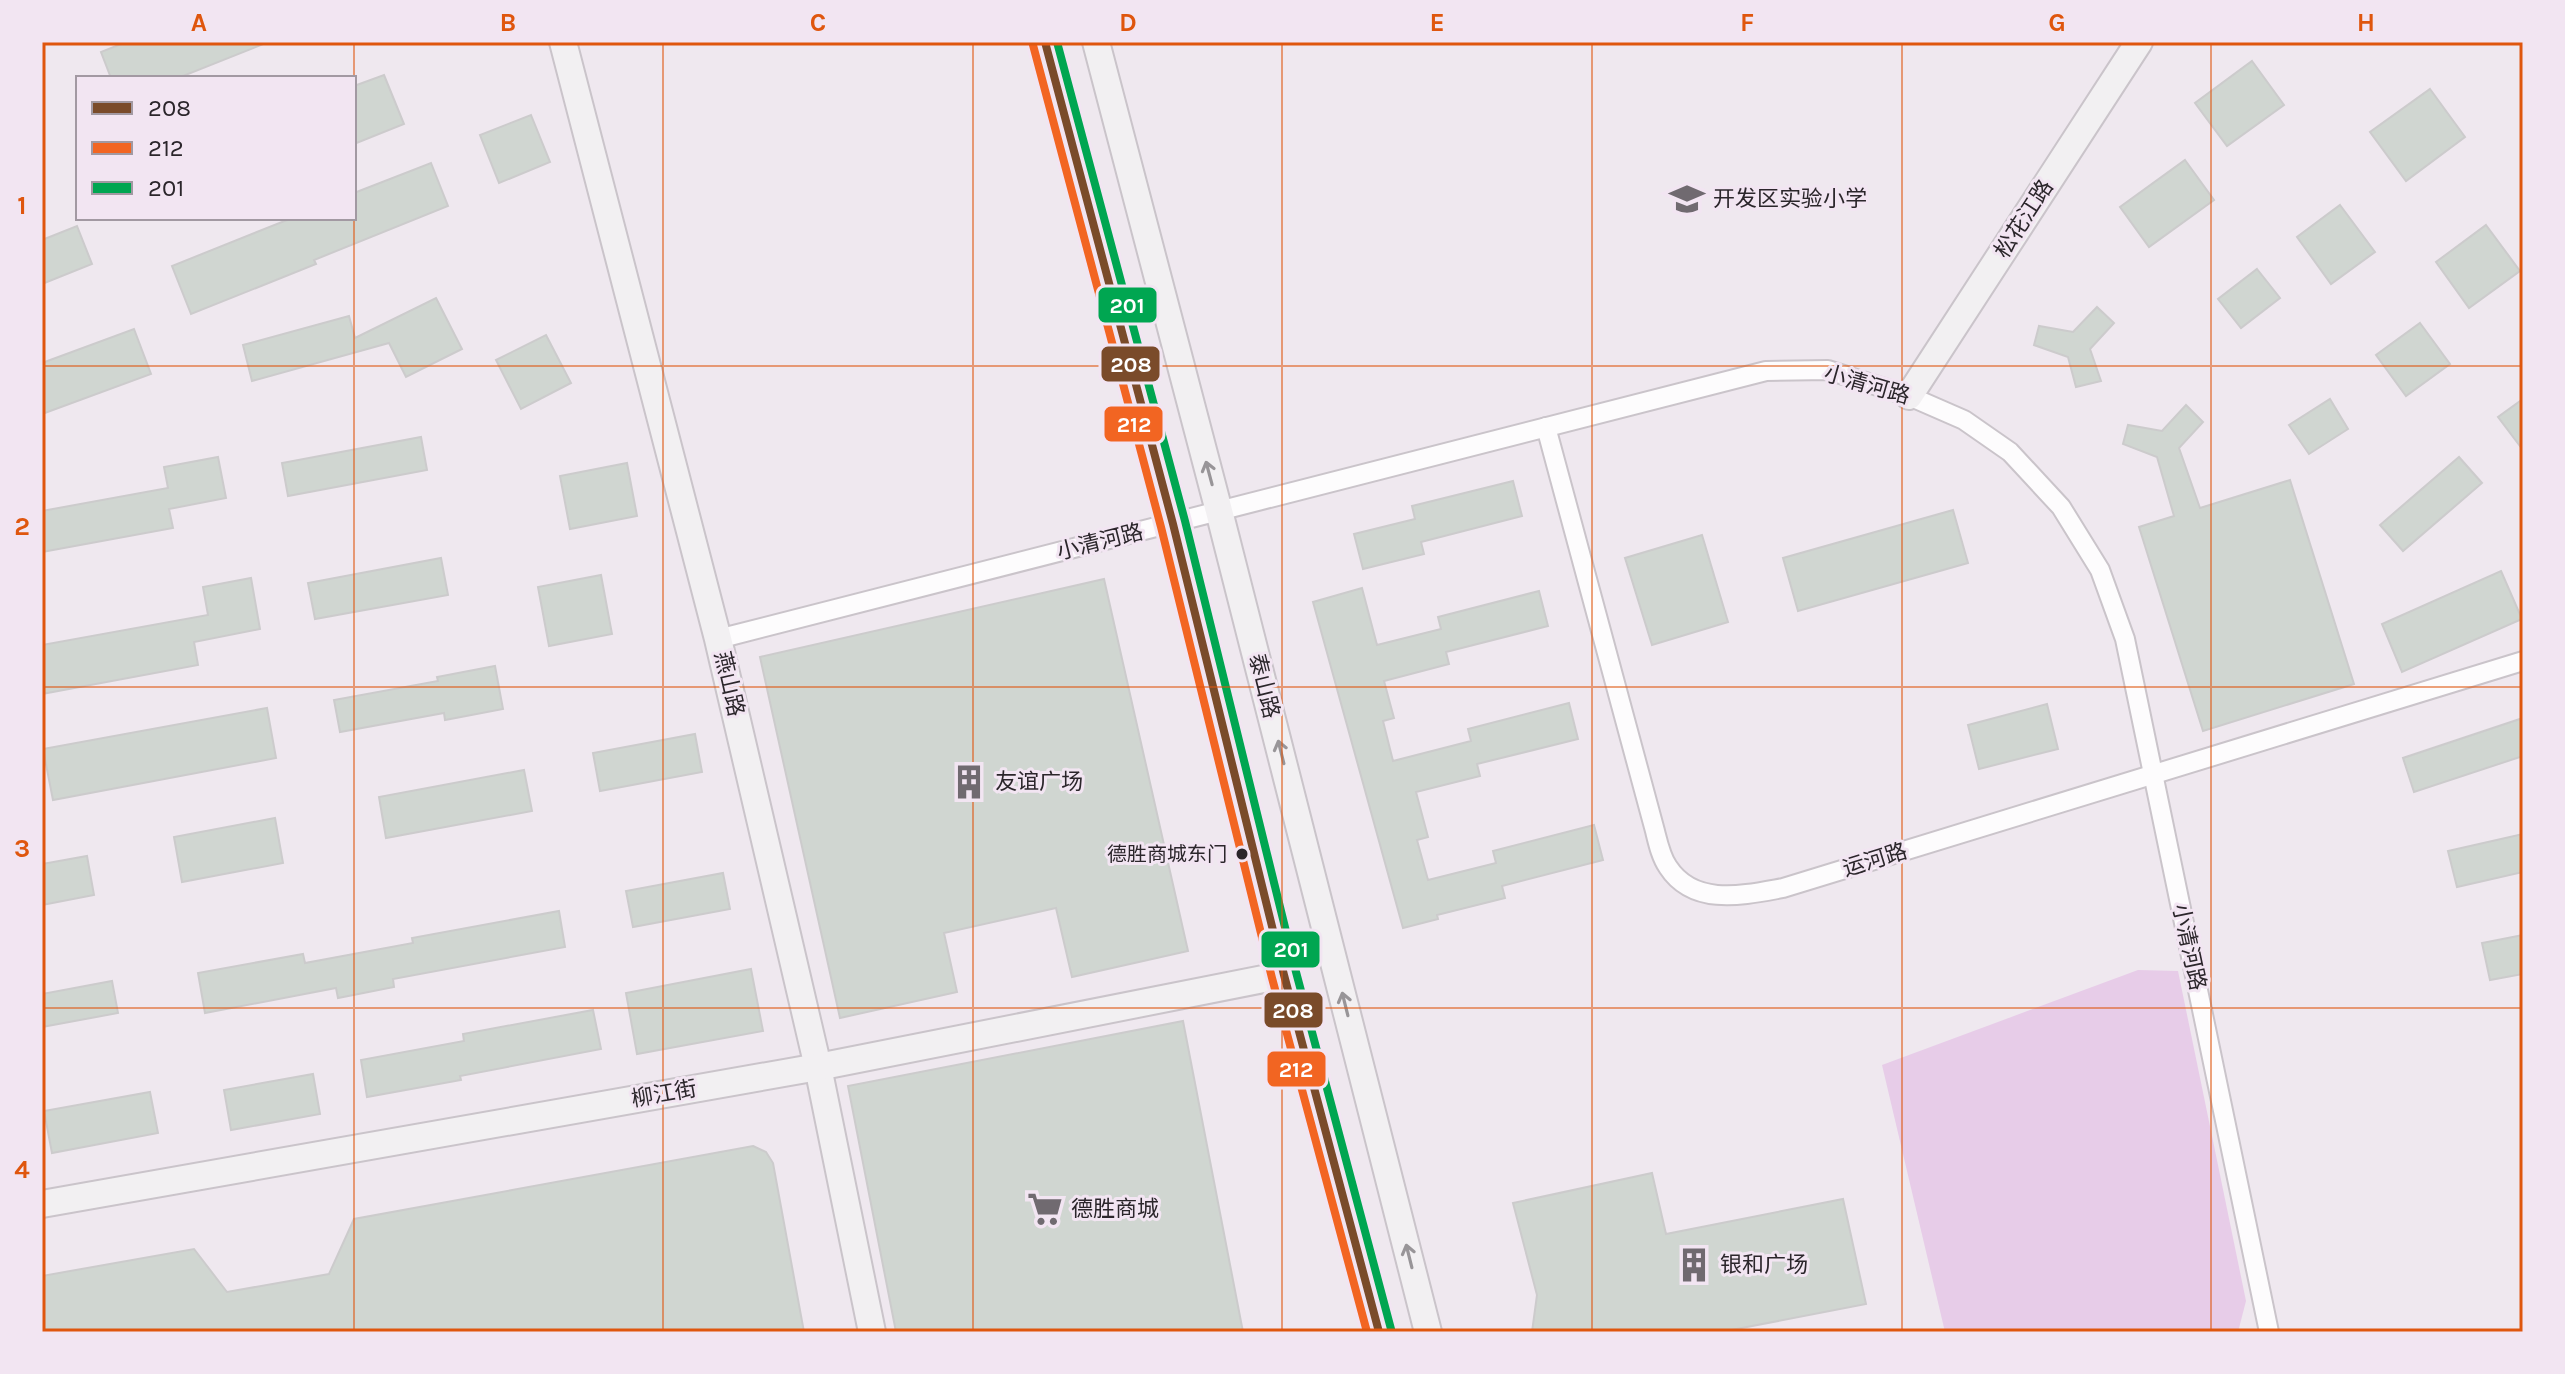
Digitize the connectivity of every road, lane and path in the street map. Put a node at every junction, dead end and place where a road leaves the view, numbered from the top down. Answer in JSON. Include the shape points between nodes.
{"nodes":[{"id":1,"x":563,"y":42,"type":"edge"},
{"id":2,"x":1045,"y":42,"type":"edge"},
{"id":3,"x":1096,"y":42,"type":"edge"},
{"id":4,"x":2139,"y":42,"type":"edge"},
{"id":5,"x":1909,"y":396,"type":"junction"},
{"id":6,"x":1546,"y":427,"type":"junction"},
{"id":7,"x":1219,"y":511,"type":"junction"},
{"id":8,"x":1173,"y":524,"type":"junction"},
{"id":9,"x":718,"y":639,"type":"junction"},
{"id":10,"x":2523,"y":661,"type":"edge"},
{"id":11,"x":2152,"y":775,"type":"junction"},
{"id":12,"x":1284,"y":975,"type":"junction"},
{"id":13,"x":818,"y":1067,"type":"junction"},
{"id":14,"x":42,"y":1204,"type":"edge"},
{"id":15,"x":872,"y":1332,"type":"edge"},
{"id":16,"x":1379,"y":1332,"type":"edge"},
{"id":17,"x":1428,"y":1332,"type":"edge"},
{"id":18,"x":2269,"y":1332,"type":"edge"}],
"edges":[{"from":1,"to":9,"type":"street","name":"燕山路"},
{"from":2,"to":8,"type":"street"},
{"from":7,"to":3,"type":"street","name":"泰山路","one_way":true},
{"from":4,"to":5,"type":"street","name":"松花江路"},
{"from":5,"to":6,"type":"street","name":"小清河路","via":[[1828,370],[1766,371]]},
{"from":5,"to":11,"type":"street","name":"小清河路","via":[[1964,420],[2010,452],[2061,507],[2100,570],[2125,639]]},
{"from":6,"to":7,"type":"street","name":"小清河路"},
{"from":6,"to":11,"type":"street","name":"运河路","via":[[1655,831],[1667,866],[1686,887],[1728,898],[1783,888]]},
{"from":7,"to":8,"type":"street","name":"小清河路"},
{"from":17,"to":7,"type":"street","name":"泰山路","one_way":true},
{"from":8,"to":9,"type":"street","name":"小清河路"},
{"from":8,"to":12,"type":"street"},
{"from":9,"to":13,"type":"street","name":"燕山路"},
{"from":10,"to":11,"type":"street","name":"运河路"},
{"from":11,"to":18,"type":"street","name":"小清河路"},
{"from":12,"to":13,"type":"street","name":"柳江街"},
{"from":12,"to":16,"type":"street"},
{"from":13,"to":14,"type":"street","name":"柳江街"},
{"from":13,"to":15,"type":"street","name":"燕山路"}]}
